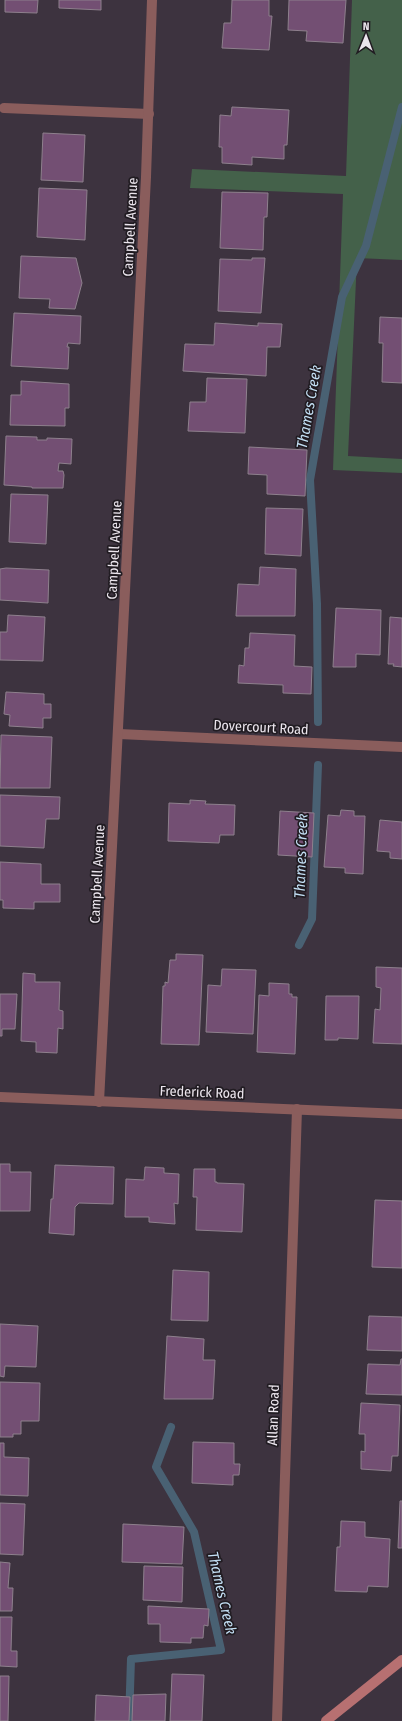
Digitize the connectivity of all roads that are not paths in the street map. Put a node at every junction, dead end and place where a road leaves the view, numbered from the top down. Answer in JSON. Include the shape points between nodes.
{"nodes":[{"id":1,"x":152,"y":0,"type":"edge"},
{"id":2,"x":4,"y":108,"type":"dead end"},
{"id":3,"x":149,"y":114,"type":"junction"},
{"id":4,"x":119,"y":734,"type":"junction"},
{"id":5,"x":402,"y":747,"type":"edge"},
{"id":6,"x":0,"y":1097,"type":"edge"},
{"id":7,"x":99,"y":1102,"type":"junction"},
{"id":8,"x":297,"y":1110,"type":"junction"},
{"id":9,"x":402,"y":1114,"type":"edge"},
{"id":10,"x":402,"y":1660,"type":"edge"},
{"id":11,"x":277,"y":1721,"type":"edge"},
{"id":12,"x":326,"y":1721,"type":"edge"}],
"edges":[{"from":1,"to":3,"type":"street","name":"Campbell Avenue"},
{"from":2,"to":3,"type":"street"},
{"from":3,"to":4,"type":"street","name":"Campbell Avenue"},
{"from":4,"to":5,"type":"street","name":"Dovercourt Road"},
{"from":4,"to":7,"type":"street","name":"Campbell Avenue"},
{"from":6,"to":7,"type":"street","name":"Frederick Road"},
{"from":7,"to":8,"type":"street","name":"Frederick Road"},
{"from":8,"to":9,"type":"street","name":"Frederick Road"},
{"from":8,"to":11,"type":"street","name":"Allan Road"},
{"from":10,"to":12,"type":"street"}]}
